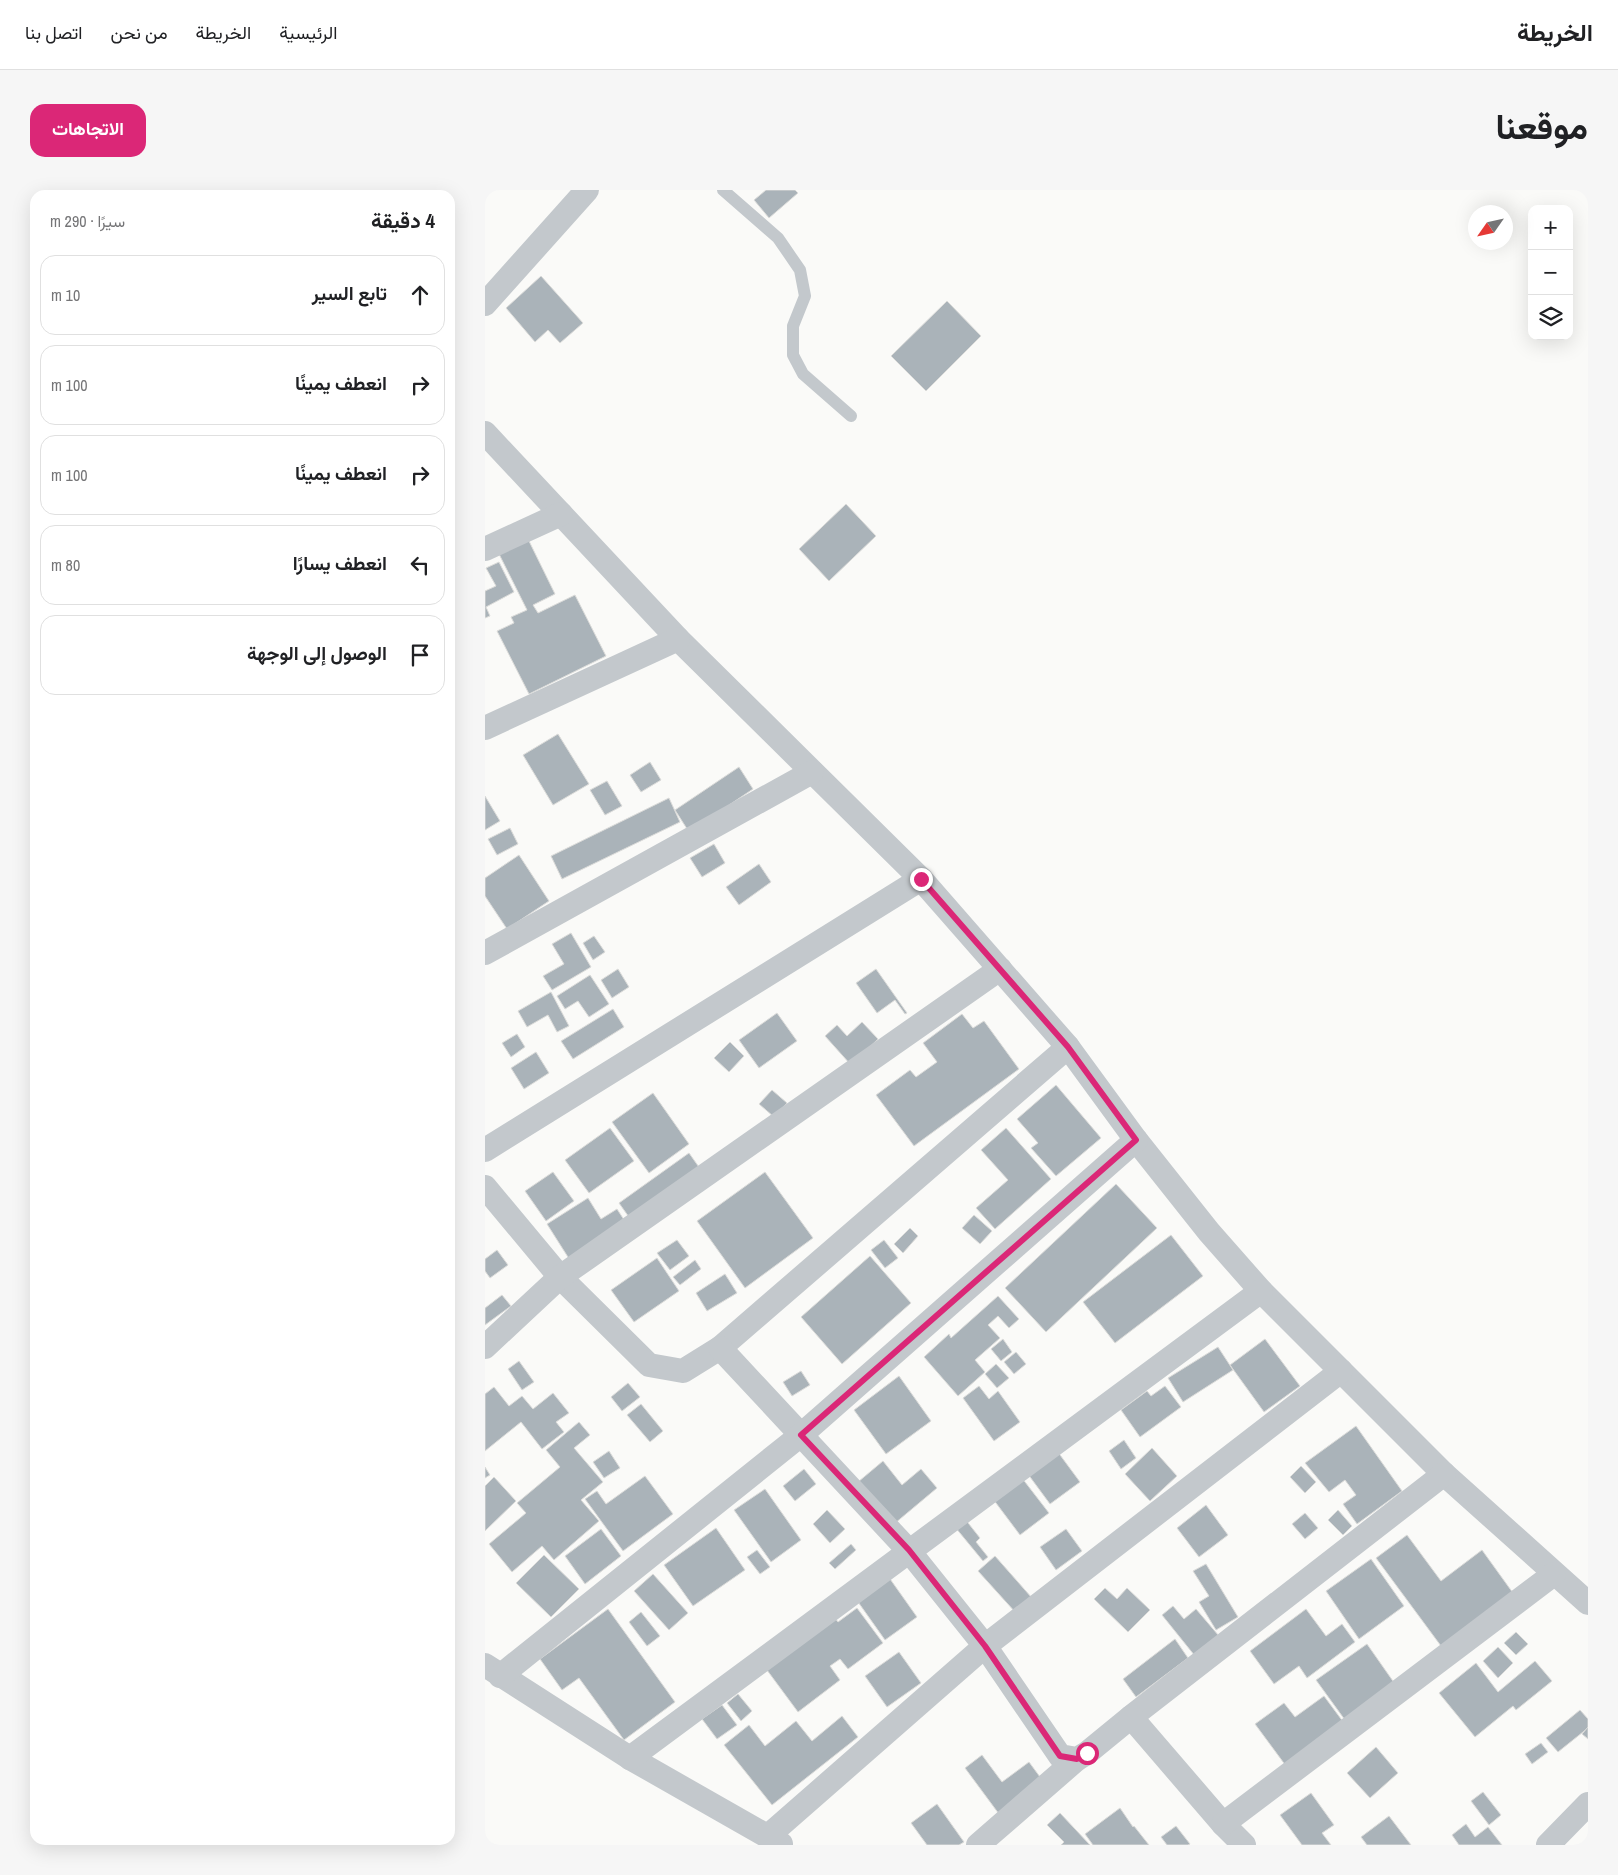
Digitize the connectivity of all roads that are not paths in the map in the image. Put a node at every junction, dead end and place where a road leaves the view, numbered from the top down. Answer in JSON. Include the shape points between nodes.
{"nodes":[{"id":1,"x":587,"y":190,"type":"edge"},
{"id":2,"x":723,"y":190,"type":"edge"},
{"id":3,"x":485,"y":304,"type":"edge"},
{"id":4,"x":851,"y":416,"type":"dead end"},
{"id":5,"x":485,"y":433,"type":"edge"},
{"id":6,"x":561,"y":514,"type":"junction"},
{"id":7,"x":485,"y":549,"type":"edge"},
{"id":8,"x":679,"y":639,"type":"junction"},
{"id":9,"x":485,"y":728,"type":"edge"},
{"id":10,"x":813,"y":772,"type":"junction"},
{"id":11,"x":921,"y":879,"type":"junction"},
{"id":12,"x":485,"y":953,"type":"edge"},
{"id":13,"x":1000,"y":969,"type":"junction"},
{"id":14,"x":1068,"y":1047,"type":"junction"},
{"id":15,"x":1136,"y":1140,"type":"junction"},
{"id":16,"x":485,"y":1150,"type":"edge"},
{"id":17,"x":486,"y":1190,"type":"edge"},
{"id":18,"x":560,"y":1277,"type":"junction"},
{"id":19,"x":1261,"y":1291,"type":"junction"},
{"id":20,"x":485,"y":1347,"type":"edge"},
{"id":21,"x":719,"y":1348,"type":"junction"},
{"id":22,"x":1341,"y":1371,"type":"junction"},
{"id":23,"x":801,"y":1435,"type":"junction"},
{"id":24,"x":1445,"y":1474,"type":"junction"},
{"id":25,"x":909,"y":1550,"type":"junction"},
{"id":26,"x":1554,"y":1574,"type":"junction"},
{"id":27,"x":1588,"y":1603,"type":"edge"},
{"id":28,"x":985,"y":1646,"type":"junction"},
{"id":29,"x":492,"y":1670,"type":"edge"},
{"id":30,"x":1131,"y":1717,"type":"junction"},
{"id":31,"x":630,"y":1758,"type":"junction"},
{"id":32,"x":1077,"y":1759,"type":"junction"},
{"id":33,"x":1588,"y":1804,"type":"edge"},
{"id":34,"x":1228,"y":1836,"type":"edge"},
{"id":35,"x":775,"y":1841,"type":"edge"},
{"id":36,"x":978,"y":1845,"type":"edge"},
{"id":37,"x":1548,"y":1845,"type":"edge"}],
"edges":[{"from":1,"to":3,"type":"street"},
{"from":2,"to":4,"type":"lane","via":[[778,238],[800,270],[805,296],[793,326],[793,355],[803,374]]},
{"from":5,"to":6,"type":"street"},
{"from":6,"to":7,"type":"street"},
{"from":6,"to":8,"type":"street"},
{"from":8,"to":9,"type":"street"},
{"from":8,"to":10,"type":"street"},
{"from":10,"to":11,"type":"street"},
{"from":10,"to":12,"type":"street"},
{"from":11,"to":13,"type":"street"},
{"from":11,"to":16,"type":"street"},
{"from":13,"to":14,"type":"street"},
{"from":13,"to":18,"type":"street"},
{"from":14,"to":15,"type":"street"},
{"from":14,"to":21,"type":"street"},
{"from":15,"to":19,"type":"street"},
{"from":15,"to":23,"type":"street"},
{"from":17,"to":18,"type":"street"},
{"from":18,"to":20,"type":"street"},
{"from":18,"to":21,"type":"street","via":[[649,1365],[683,1371]]},
{"from":19,"to":22,"type":"street"},
{"from":19,"to":25,"type":"street"},
{"from":21,"to":23,"type":"street"},
{"from":22,"to":24,"type":"street"},
{"from":22,"to":28,"type":"street"},
{"from":23,"to":25,"type":"street"},
{"from":23,"to":29,"type":"street"},
{"from":24,"to":26,"type":"street"},
{"from":24,"to":30,"type":"street"},
{"from":25,"to":28,"type":"street"},
{"from":25,"to":31,"type":"street"},
{"from":26,"to":27,"type":"street"},
{"from":26,"to":34,"type":"street"},
{"from":28,"to":32,"type":"street","via":[[1060,1756]]},
{"from":28,"to":35,"type":"street"},
{"from":29,"to":31,"type":"street"},
{"from":30,"to":32,"type":"street"},
{"from":30,"to":34,"type":"street"},
{"from":31,"to":35,"type":"street"},
{"from":32,"to":36,"type":"street"},
{"from":33,"to":37,"type":"street"}]}
